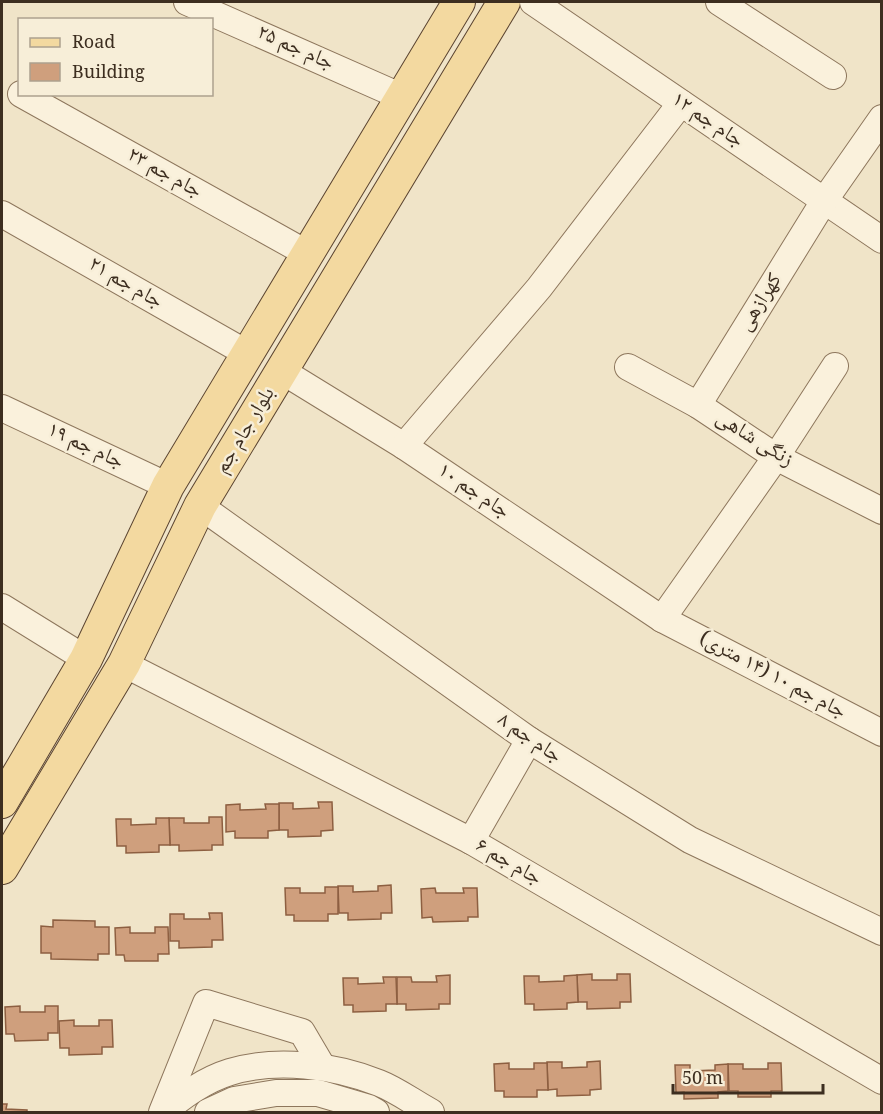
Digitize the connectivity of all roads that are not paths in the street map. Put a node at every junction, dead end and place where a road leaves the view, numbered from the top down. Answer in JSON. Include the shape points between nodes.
{"nodes":[{"id":1,"x":187,"y":2,"type":"edge"},
{"id":2,"x":459,"y":2,"type":"edge"},
{"id":3,"x":504,"y":2,"type":"edge"},
{"id":4,"x":533,"y":2,"type":"edge"},
{"id":5,"x":719,"y":2,"type":"edge"},
{"id":6,"x":833,"y":76,"type":"dead end"},
{"id":7,"x":2,"y":84,"type":"edge"},
{"id":8,"x":18,"y":93,"type":"edge"},
{"id":9,"x":24,"y":96,"type":"edge"},
{"id":10,"x":402,"y":97,"type":"junction"},
{"id":11,"x":681,"y":103,"type":"junction"},
{"id":12,"x":882,"y":118,"type":"edge"},
{"id":13,"x":824,"y":201,"type":"junction"},
{"id":14,"x":2,"y":214,"type":"edge"},
{"id":15,"x":882,"y":240,"type":"edge"},
{"id":16,"x":308,"y":254,"type":"junction"},
{"id":17,"x":248,"y":354,"type":"junction"},
{"id":18,"x":836,"y":366,"type":"dead end"},
{"id":19,"x":628,"y":367,"type":"dead end"},
{"id":20,"x":282,"y":371,"type":"junction"},
{"id":21,"x":698,"y":405,"type":"junction"},
{"id":22,"x":2,"y":408,"type":"edge"},
{"id":23,"x":404,"y":446,"type":"junction"},
{"id":24,"x":776,"y":456,"type":"junction"},
{"id":25,"x":168,"y":486,"type":"junction"},
{"id":26,"x":200,"y":506,"type":"junction"},
{"id":27,"x":882,"y":511,"type":"edge"},
{"id":28,"x":2,"y":607,"type":"edge"},
{"id":29,"x":662,"y":619,"type":"junction"},
{"id":30,"x":86,"y":659,"type":"junction"},
{"id":31,"x":124,"y":664,"type":"junction"},
{"id":32,"x":882,"y":733,"type":"edge"},
{"id":33,"x":529,"y":740,"type":"junction"},
{"id":34,"x":2,"y":802,"type":"edge"},
{"id":35,"x":471,"y":842,"type":"junction"},
{"id":36,"x":2,"y":868,"type":"edge"},
{"id":37,"x":882,"y":932,"type":"edge"},
{"id":38,"x":322,"y":1066,"type":"junction"},
{"id":39,"x":223,"y":1075,"type":"junction"},
{"id":40,"x":367,"y":1080,"type":"junction"},
{"id":41,"x":882,"y":1081,"type":"edge"},
{"id":42,"x":234,"y":1100,"type":"junction"},
{"id":43,"x":366,"y":1109,"type":"edge"},
{"id":44,"x":162,"y":1113,"type":"edge"},
{"id":45,"x":208,"y":1113,"type":"edge"},
{"id":46,"x":431,"y":1113,"type":"edge"}],
"edges":[{"from":1,"to":10,"type":"street","name":"جام جم ۲۵"},
{"from":2,"to":10,"type":"main road","name":"بلوار جام جم"},
{"from":3,"to":20,"type":"main road","name":"بلوار جام جم"},
{"from":4,"to":11,"type":"street","name":"جام جم ۱۲"},
{"from":5,"to":6,"type":"street"},
{"from":7,"to":8,"type":"street","name":"جام جم ۲۳"},
{"from":9,"to":16,"type":"street","name":"جام جم ۲۳"},
{"from":10,"to":16,"type":"main road","name":"بلوار جام جم"},
{"from":11,"to":13,"type":"street","name":"جام جم ۱۲"},
{"from":11,"to":23,"type":"street","via":[[539,288]]},
{"from":12,"to":13,"type":"street","name":"کهرازهی"},
{"from":13,"to":15,"type":"street","name":"جام جم ۱۲"},
{"from":13,"to":21,"type":"street","name":"کهرازهی"},
{"from":14,"to":17,"type":"street","name":"جام جم ۲۱"},
{"from":16,"to":17,"type":"main road","name":"بلوار جام جم"},
{"from":17,"to":20,"type":"main road"},
{"from":17,"to":25,"type":"main road","name":"بلوار جام جم"},
{"from":18,"to":24,"type":"street"},
{"from":19,"to":21,"type":"street","name":"زنگی شاهی"},
{"from":20,"to":23,"type":"street","name":"جام جم ۱۰"},
{"from":20,"to":26,"type":"main road","name":"بلوار جام جم"},
{"from":21,"to":24,"type":"street","name":"زنگی شاهی"},
{"from":22,"to":25,"type":"street","name":"جام جم ۱۹"},
{"from":23,"to":29,"type":"street","name":"جام جم ۱۰"},
{"from":24,"to":27,"type":"street","name":"زنگی شاهی"},
{"from":24,"to":29,"type":"street"},
{"from":25,"to":30,"type":"main road","name":"بلوار جام جم"},
{"from":26,"to":31,"type":"main road","name":"بلوار جام جم"},
{"from":26,"to":33,"type":"street","name":"جام جم ۸"},
{"from":28,"to":30,"type":"street"},
{"from":29,"to":32,"type":"street","name":"جام جم ۱۰ (۱۴ متری)"},
{"from":30,"to":34,"type":"main road","name":"بلوار جام جم"},
{"from":31,"to":35,"type":"street","name":"جام جم ۶"},
{"from":31,"to":36,"type":"main road","name":"بلوار جام جم"},
{"from":33,"to":35,"type":"street"},
{"from":33,"to":37,"type":"street","name":"جام جم ۸","via":[[690,840]]},
{"from":35,"to":41,"type":"street","name":"جام جم ۶"},
{"from":38,"to":39,"type":"street","via":[[274,1065]]},
{"from":38,"to":40,"type":"street"},
{"from":38,"to":44,"type":"street","via":[[302,1032],[206,1003]]},
{"from":39,"to":42,"type":"street"},
{"from":39,"to":44,"type":"street","via":[[190,1090]]},
{"from":40,"to":43,"type":"street"},
{"from":40,"to":46,"type":"street","via":[[380,1083]]},
{"from":42,"to":43,"type":"street","via":[[276,1092],[318,1094]]},
{"from":42,"to":45,"type":"street"}]}
